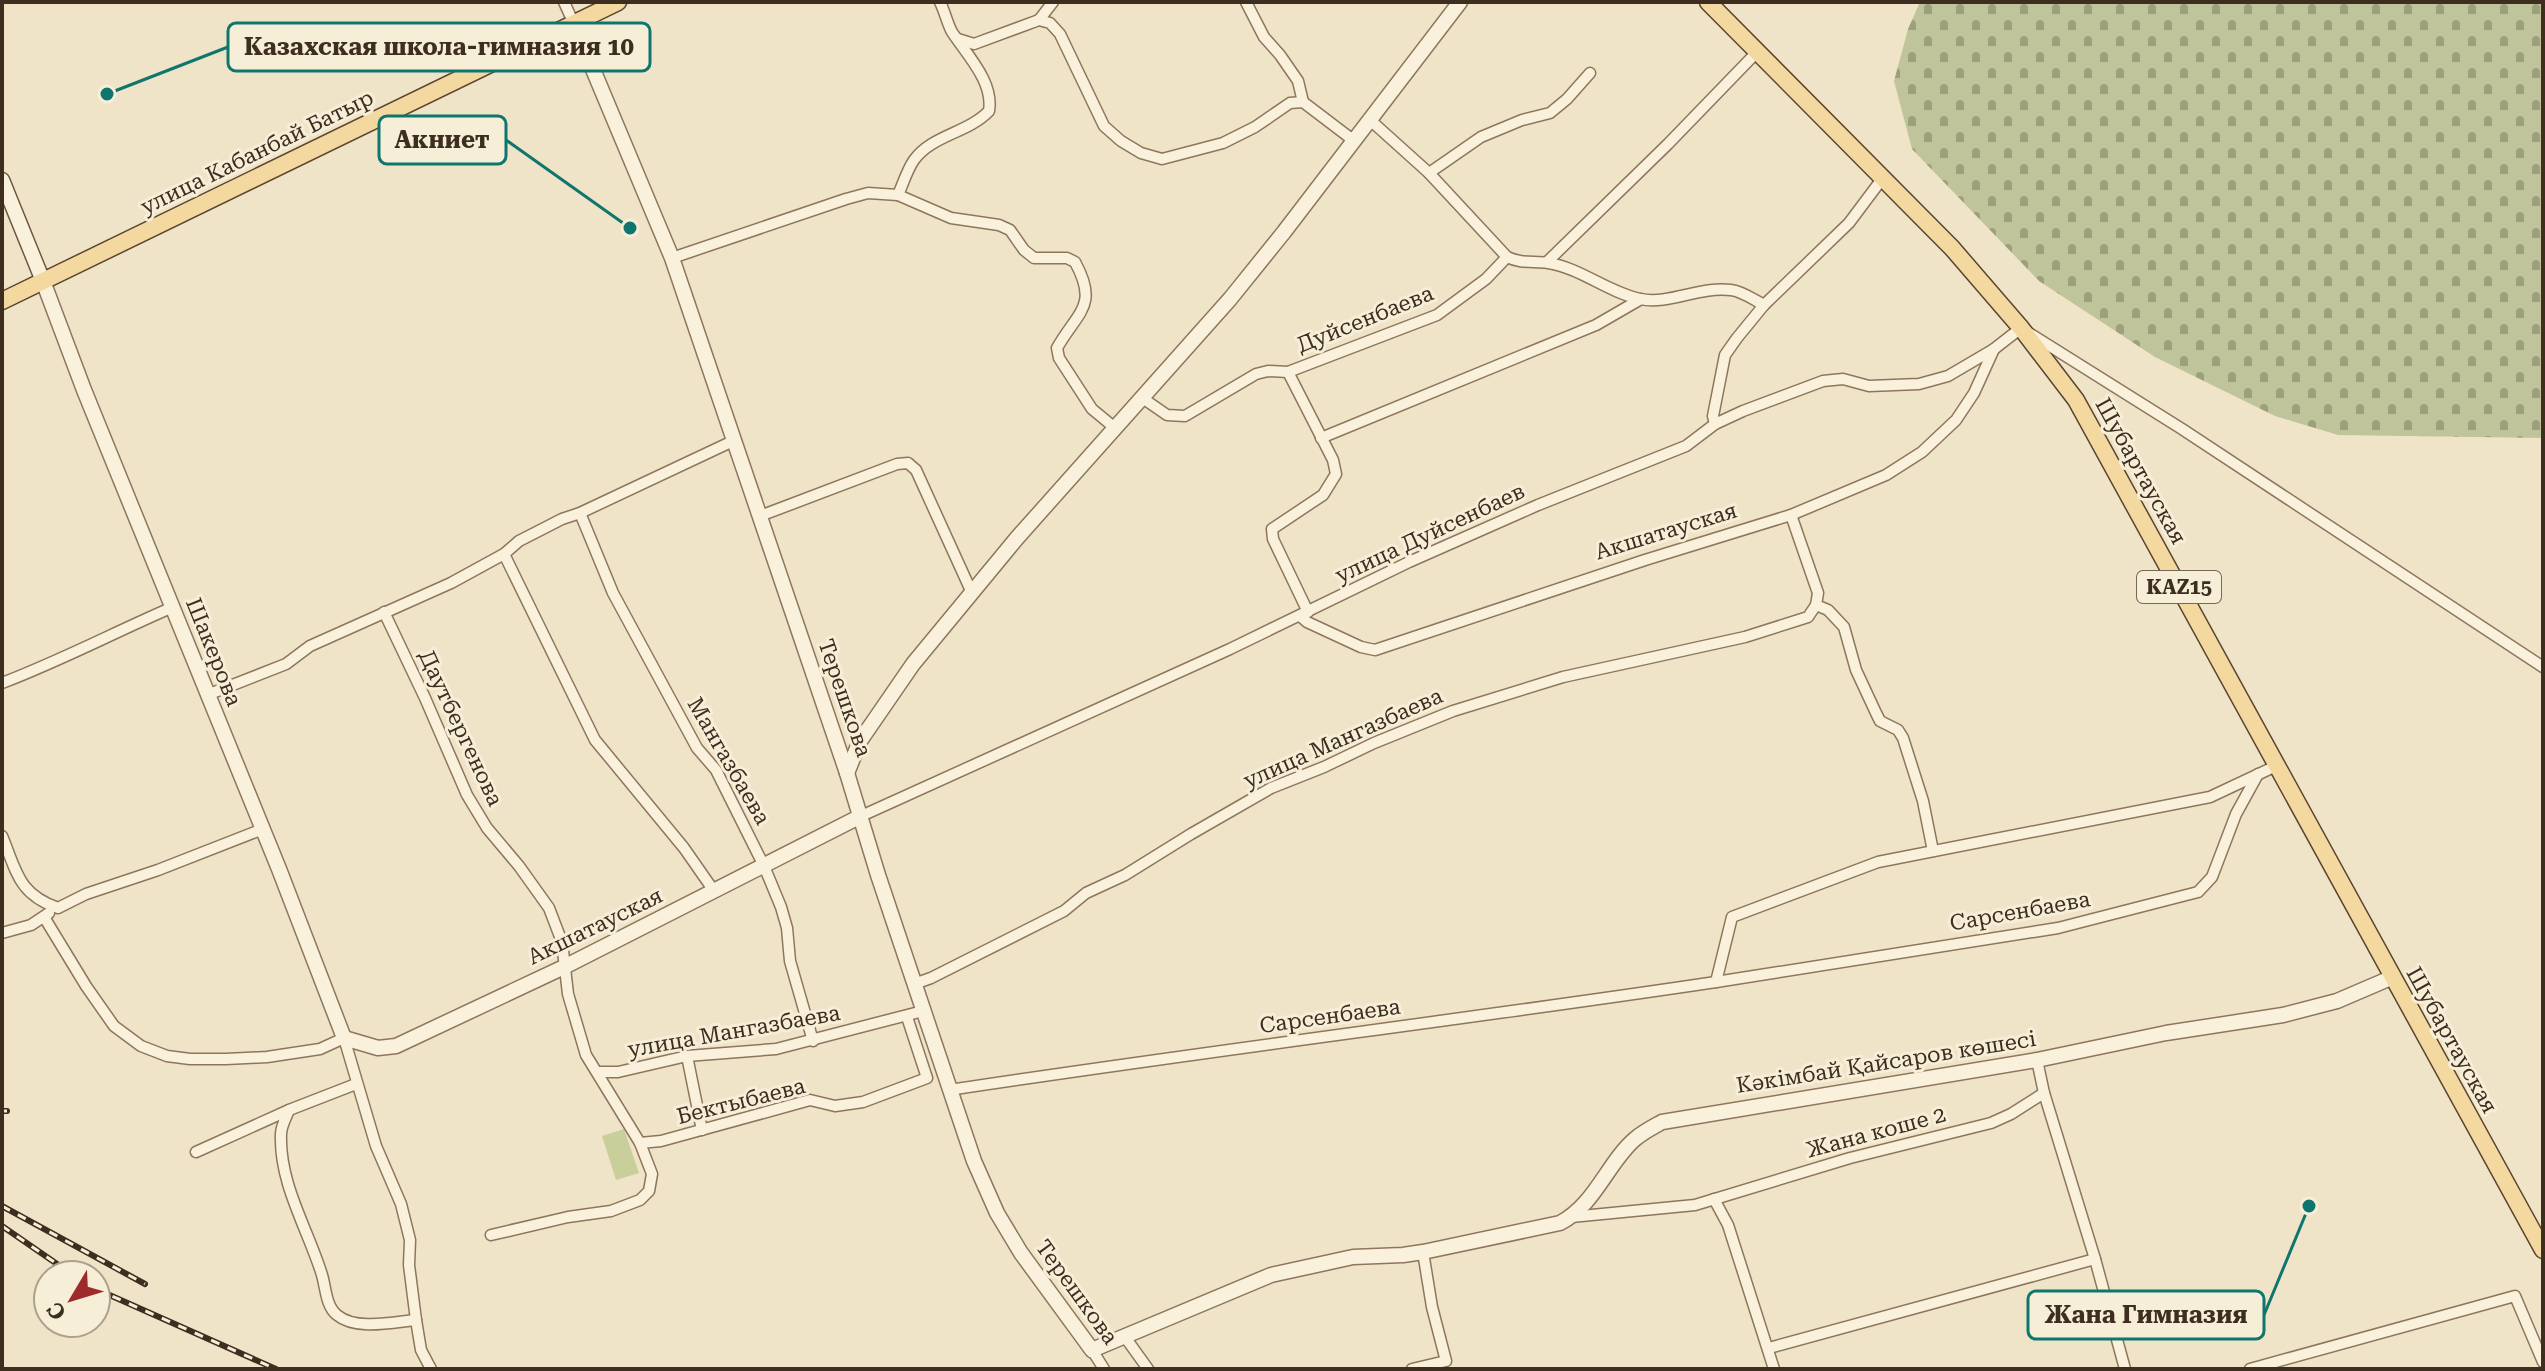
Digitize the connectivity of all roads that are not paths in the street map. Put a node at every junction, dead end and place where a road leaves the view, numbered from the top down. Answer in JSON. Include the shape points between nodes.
{"nodes":[{"id":1,"x":564,"y":2,"type":"edge"},
{"id":2,"x":618,"y":2,"type":"edge"},
{"id":3,"x":940,"y":2,"type":"edge"},
{"id":4,"x":1053,"y":2,"type":"edge"},
{"id":5,"x":1246,"y":2,"type":"edge"},
{"id":6,"x":1460,"y":2,"type":"edge"},
{"id":7,"x":1708,"y":2,"type":"edge"},
{"id":8,"x":1039,"y":20,"type":"junction"},
{"id":9,"x":574,"y":24,"type":"junction"},
{"id":10,"x":958,"y":39,"type":"junction"},
{"id":11,"x":1757,"y":52,"type":"junction"},
{"id":12,"x":1590,"y":73,"type":"dead end"},
{"id":13,"x":1303,"y":102,"type":"junction"},
{"id":14,"x":1369,"y":119,"type":"junction"},
{"id":15,"x":1353,"y":140,"type":"junction"},
{"id":16,"x":1429,"y":173,"type":"junction"},
{"id":17,"x":1882,"y":179,"type":"junction"},
{"id":18,"x":2,"y":180,"type":"edge"},
{"id":19,"x":898,"y":195,"type":"junction"},
{"id":20,"x":1507,"y":257,"type":"junction"},
{"id":21,"x":672,"y":258,"type":"junction"},
{"id":22,"x":1547,"y":262,"type":"junction"},
{"id":23,"x":43,"y":281,"type":"junction"},
{"id":24,"x":1641,"y":299,"type":"junction"},
{"id":25,"x":2,"y":301,"type":"edge"},
{"id":26,"x":1764,"y":305,"type":"junction"},
{"id":27,"x":2021,"y":328,"type":"junction"},
{"id":28,"x":1994,"y":349,"type":"junction"},
{"id":29,"x":1288,"y":372,"type":"junction"},
{"id":30,"x":1141,"y":397,"type":"junction"},
{"id":31,"x":1715,"y":424,"type":"junction"},
{"id":32,"x":1115,"y":428,"type":"junction"},
{"id":33,"x":1321,"y":438,"type":"junction"},
{"id":34,"x":733,"y":441,"type":"junction"},
{"id":35,"x":580,"y":513,"type":"junction"},
{"id":36,"x":1791,"y":515,"type":"junction"},
{"id":37,"x":760,"y":516,"type":"junction"},
{"id":38,"x":504,"y":554,"type":"junction"},
{"id":39,"x":972,"y":593,"type":"junction"},
{"id":40,"x":1816,"y":605,"type":"junction"},
{"id":41,"x":173,"y":607,"type":"junction"},
{"id":42,"x":384,"y":612,"type":"junction"},
{"id":43,"x":1304,"y":614,"type":"junction"},
{"id":44,"x":2543,"y":667,"type":"edge"},
{"id":45,"x":2,"y":683,"type":"edge"},
{"id":46,"x":207,"y":695,"type":"junction"},
{"id":47,"x":2278,"y":765,"type":"junction"},
{"id":48,"x":847,"y":773,"type":"junction"},
{"id":49,"x":2258,"y":774,"type":"junction"},
{"id":50,"x":859,"y":817,"type":"junction"},
{"id":51,"x":263,"y":829,"type":"junction"},
{"id":52,"x":2,"y":836,"type":"edge"},
{"id":53,"x":1933,"y":851,"type":"junction"},
{"id":54,"x":764,"y":866,"type":"junction"},
{"id":55,"x":714,"y":891,"type":"junction"},
{"id":56,"x":58,"y":908,"type":"junction"},
{"id":57,"x":44,"y":917,"type":"junction"},
{"id":58,"x":2,"y":933,"type":"edge"},
{"id":59,"x":564,"y":967,"type":"junction"},
{"id":60,"x":2393,"y":977,"type":"junction"},
{"id":61,"x":1716,"y":982,"type":"junction"},
{"id":62,"x":914,"y":984,"type":"junction"},
{"id":63,"x":923,"y":1011,"type":"junction"},
{"id":64,"x":907,"y":1017,"type":"junction"},
{"id":65,"x":344,"y":1038,"type":"junction"},
{"id":66,"x":813,"y":1041,"type":"junction"},
{"id":67,"x":687,"y":1056,"type":"junction"},
{"id":68,"x":2037,"y":1060,"type":"junction"},
{"id":69,"x":598,"y":1072,"type":"junction"},
{"id":70,"x":356,"y":1084,"type":"junction"},
{"id":71,"x":949,"y":1090,"type":"junction"},
{"id":72,"x":2044,"y":1093,"type":"junction"},
{"id":73,"x":289,"y":1110,"type":"junction"},
{"id":74,"x":702,"y":1130,"type":"junction"},
{"id":75,"x":640,"y":1143,"type":"junction"},
{"id":76,"x":196,"y":1152,"type":"dead end"},
{"id":77,"x":1714,"y":1199,"type":"junction"},
{"id":78,"x":1571,"y":1217,"type":"junction"},
{"id":79,"x":491,"y":1235,"type":"dead end"},
{"id":80,"x":2543,"y":1250,"type":"edge"},
{"id":81,"x":1423,"y":1252,"type":"junction"},
{"id":82,"x":2095,"y":1259,"type":"junction"},
{"id":83,"x":416,"y":1320,"type":"junction"},
{"id":84,"x":1125,"y":1337,"type":"junction"},
{"id":85,"x":1769,"y":1348,"type":"junction"},
{"id":86,"x":1092,"y":1350,"type":"junction"},
{"id":87,"x":2543,"y":1362,"type":"edge"},
{"id":88,"x":431,"y":1369,"type":"edge"},
{"id":89,"x":1104,"y":1369,"type":"edge"},
{"id":90,"x":1148,"y":1369,"type":"edge"},
{"id":91,"x":1412,"y":1369,"type":"edge"},
{"id":92,"x":1774,"y":1369,"type":"edge"},
{"id":93,"x":2125,"y":1369,"type":"edge"},
{"id":94,"x":2250,"y":1369,"type":"edge"}],
"edges":[{"from":1,"to":9,"type":"street"},
{"from":2,"to":9,"type":"main road","name":"улица Кабанбай Батыр"},
{"from":3,"to":10,"type":"street"},
{"from":4,"to":8,"type":"street"},
{"from":5,"to":13,"type":"street","via":[[1264,37],[1298,81]]},
{"from":6,"to":14,"type":"street"},
{"from":7,"to":11,"type":"main road","name":"Шубартауская","number":"KAZ15"},
{"from":8,"to":10,"type":"street","via":[[974,44]]},
{"from":8,"to":13,"type":"street","via":[[1060,34],[1104,126],[1141,153],[1162,159],[1223,143],[1290,103]]},
{"from":9,"to":21,"type":"street","name":"Терешкова"},
{"from":9,"to":23,"type":"main road","name":"улица Кабанбай Батыр"},
{"from":10,"to":19,"type":"street","via":[[986,85],[989,111],[970,127],[927,147],[913,161]]},
{"from":11,"to":17,"type":"main road","name":"Шубартауская","number":"KAZ15"},
{"from":11,"to":22,"type":"street"},
{"from":12,"to":16,"type":"street","via":[[1550,113],[1481,137]]},
{"from":13,"to":15,"type":"street"},
{"from":14,"to":15,"type":"street"},
{"from":14,"to":16,"type":"street"},
{"from":15,"to":30,"type":"street","via":[[1230,299]]},
{"from":16,"to":20,"type":"street"},
{"from":17,"to":26,"type":"street","via":[[1849,223]]},
{"from":17,"to":27,"type":"main road","name":"Шубартауская","number":"KAZ15","via":[[1952,248]]},
{"from":18,"to":23,"type":"street","name":"Шакерова"},
{"from":19,"to":21,"type":"street","via":[[868,193],[846,199]]},
{"from":19,"to":32,"type":"street","via":[[951,218],[1010,230],[1034,258],[1075,262],[1087,291],[1086,304],[1057,348],[1059,358],[1092,409]]},
{"from":20,"to":22,"type":"street","via":[[1520,263]]},
{"from":20,"to":29,"type":"street","name":"Дуйсенбаева","via":[[1437,315]]},
{"from":21,"to":34,"type":"street","name":"Терешкова"},
{"from":22,"to":24,"type":"street"},
{"from":23,"to":25,"type":"main road","name":"улица Кабанбай Батыр"},
{"from":23,"to":41,"type":"street","name":"Шакерова"},
{"from":24,"to":26,"type":"street","via":[[1733,290]]},
{"from":24,"to":33,"type":"street","via":[[1596,325]]},
{"from":26,"to":31,"type":"street","via":[[1725,355]]},
{"from":27,"to":28,"type":"street","name":"улица Дуйсенбаев"},
{"from":27,"to":44,"type":"street"},
{"from":27,"to":47,"type":"main road","name":"Шубартауская","number":"KAZ15","via":[[2076,400]]},
{"from":28,"to":31,"type":"street","name":"улица Дуйсенбаев","via":[[1948,376],[1919,384],[1823,381]]},
{"from":28,"to":36,"type":"street","name":"Акшатауская","via":[[1956,420],[1922,452],[1886,475]]},
{"from":29,"to":30,"type":"street","name":"Дуйсенбаева","via":[[1256,374],[1185,416],[1167,415]]},
{"from":29,"to":33,"type":"street"},
{"from":30,"to":32,"type":"street"},
{"from":31,"to":43,"type":"street","name":"улица Дуйсенбаев","via":[[1686,446],[1524,511]]},
{"from":32,"to":39,"type":"street"},
{"from":33,"to":43,"type":"street","via":[[1333,460],[1336,474],[1331,484],[1272,529]]},
{"from":34,"to":35,"type":"street"},
{"from":34,"to":37,"type":"street","name":"Терешкова"},
{"from":35,"to":38,"type":"street","via":[[519,541]]},
{"from":35,"to":54,"type":"street","name":"Мангазбаева","via":[[620,606],[697,748],[716,770]]},
{"from":36,"to":40,"type":"street","via":[[1818,593]]},
{"from":36,"to":43,"type":"street","name":"Акшатауская","via":[[1375,650],[1320,629]]},
{"from":37,"to":39,"type":"street","via":[[908,463],[916,470]]},
{"from":37,"to":48,"type":"street","name":"Терешкова"},
{"from":38,"to":42,"type":"street"},
{"from":38,"to":55,"type":"street","via":[[595,740]]},
{"from":39,"to":48,"type":"street","via":[[887,700]]},
{"from":40,"to":53,"type":"street","via":[[1844,627],[1856,670],[1880,721],[1903,738]]},
{"from":40,"to":62,"type":"street","name":"улица Мангазбаева","via":[[1808,617],[1745,637],[1563,677],[1453,711],[1374,743],[1271,788],[1086,893],[1064,911]]},
{"from":41,"to":45,"type":"street"},
{"from":41,"to":46,"type":"street","name":"Шакерова"},
{"from":42,"to":46,"type":"street","via":[[310,646],[286,664]]},
{"from":42,"to":59,"type":"street","name":"Даутбергенова","via":[[467,795],[549,908],[562,942]]},
{"from":43,"to":50,"type":"street","name":"улица Дуйсенбаев"},
{"from":46,"to":51,"type":"street","name":"Шакерова"},
{"from":47,"to":49,"type":"street"},
{"from":47,"to":60,"type":"main road","name":"Шубартауская","number":"KAZ15"},
{"from":48,"to":50,"type":"street","name":"Терешкова"},
{"from":49,"to":53,"type":"street","via":[[2210,797]]},
{"from":49,"to":61,"type":"street","name":"Сарсенбаева","via":[[2212,877],[2198,892],[2058,928]]},
{"from":50,"to":54,"type":"street","name":"Акшатауская"},
{"from":50,"to":62,"type":"street","name":"Терешкова"},
{"from":51,"to":56,"type":"street"},
{"from":51,"to":65,"type":"street","name":"Шакерова"},
{"from":52,"to":56,"type":"street","via":[[23,885],[39,901]]},
{"from":53,"to":61,"type":"street","via":[[1878,862],[1732,917]]},
{"from":54,"to":55,"type":"street","name":"Акшатауская"},
{"from":54,"to":66,"type":"street","name":"Мангазбаева","via":[[787,928],[790,961]]},
{"from":55,"to":59,"type":"street","name":"Акшатауская"},
{"from":56,"to":57,"type":"street"},
{"from":57,"to":58,"type":"street"},
{"from":57,"to":65,"type":"street","via":[[114,1026],[141,1046],[167,1056],[226,1059],[320,1049]]},
{"from":59,"to":65,"type":"street","name":"Акшатауская","via":[[396,1046],[378,1048]]},
{"from":59,"to":69,"type":"street","name":"Даутбергенова","via":[[586,1055]]},
{"from":60,"to":68,"type":"street","name":"Кәкімбай Қайсаров көшесі","via":[[2337,1001],[2283,1015]]},
{"from":60,"to":80,"type":"main road","name":"Шубартауская","number":"KAZ15"},
{"from":61,"to":71,"type":"street","name":"Сарсенбаева"},
{"from":62,"to":63,"type":"street","name":"Терешкова"},
{"from":63,"to":64,"type":"street","name":"улица Мангазбаева"},
{"from":63,"to":71,"type":"street","name":"Терешкова"},
{"from":64,"to":66,"type":"street","name":"улица Мангазбаева"},
{"from":64,"to":74,"type":"street","name":"Бектыбаева","via":[[927,1078],[863,1102],[835,1106],[810,1100]]},
{"from":65,"to":70,"type":"street"},
{"from":66,"to":67,"type":"street","name":"улица Мангазбаева"},
{"from":67,"to":69,"type":"street","name":"улица Мангазбаева"},
{"from":67,"to":74,"type":"street"},
{"from":68,"to":72,"type":"street"},
{"from":68,"to":78,"type":"street","name":"Кәкімбай Қайсаров көшесі","via":[[1662,1122],[1633,1140]]},
{"from":69,"to":75,"type":"street","name":"Даутбергенова"},
{"from":70,"to":73,"type":"street"},
{"from":70,"to":83,"type":"street","via":[[401,1204],[410,1240]]},
{"from":71,"to":86,"type":"street","name":"Терешкова","via":[[997,1213]]},
{"from":72,"to":77,"type":"street","name":"Жана коше 2","via":[[1991,1123]]},
{"from":72,"to":82,"type":"street"},
{"from":73,"to":76,"type":"street"},
{"from":73,"to":83,"type":"street","via":[[281,1131],[283,1157],[329,1305],[344,1320],[361,1323]]},
{"from":74,"to":75,"type":"street","name":"Бектыбаева"},
{"from":75,"to":79,"type":"street","name":"Даутбергенова","via":[[652,1174],[649,1191],[640,1200],[611,1211]]},
{"from":77,"to":78,"type":"street","name":"Жана коше 2"},
{"from":77,"to":85,"type":"street","via":[[1728,1225]]},
{"from":78,"to":81,"type":"street"},
{"from":81,"to":84,"type":"street","via":[[1294,1268]]},
{"from":81,"to":91,"type":"street","via":[[1446,1361]]},
{"from":82,"to":85,"type":"street"},
{"from":82,"to":93,"type":"street"},
{"from":83,"to":88,"type":"street","via":[[421,1350]]},
{"from":84,"to":86,"type":"street"},
{"from":84,"to":90,"type":"street"},
{"from":85,"to":92,"type":"street"},
{"from":86,"to":89,"type":"street","name":"Терешкова"},
{"from":87,"to":94,"type":"street","via":[[2515,1296]]}]}
